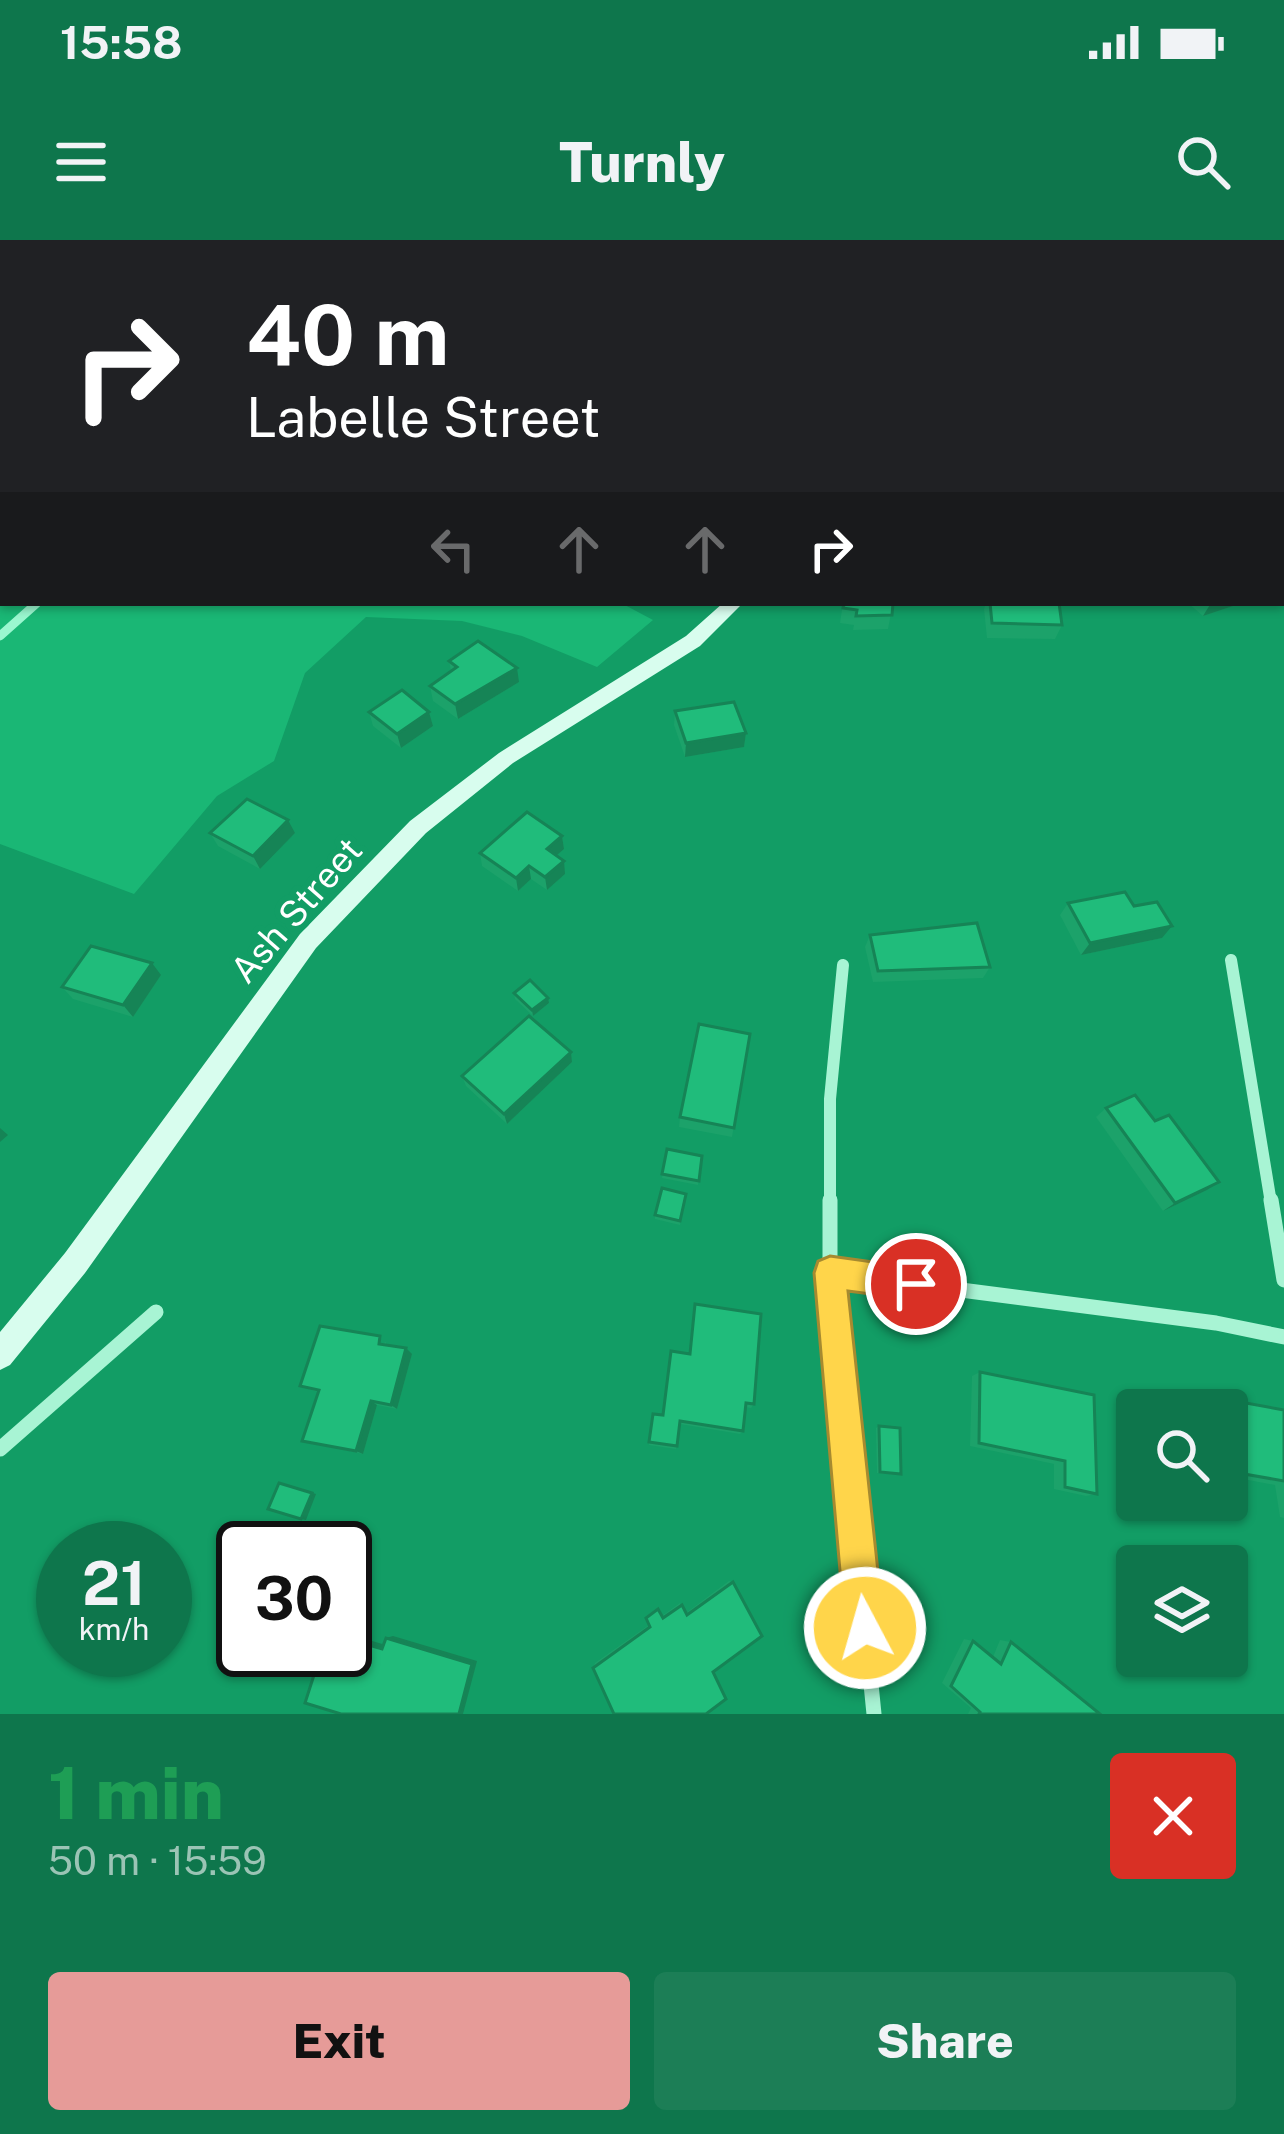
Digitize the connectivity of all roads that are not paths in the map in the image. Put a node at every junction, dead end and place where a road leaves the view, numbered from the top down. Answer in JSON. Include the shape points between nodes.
{"nodes":[{"id":1,"x":731,"y":606,"type":"edge"},
{"id":2,"x":1231,"y":960,"type":"dead end"},
{"id":3,"x":844,"y":965,"type":"dead end"},
{"id":4,"x":830,"y":1273,"type":"junction"},
{"id":5,"x":1284,"y":1280,"type":"edge"},
{"id":6,"x":156,"y":1312,"type":"dead end"},
{"id":7,"x":1284,"y":1337,"type":"edge"},
{"id":8,"x":0,"y":1355,"type":"edge"},
{"id":9,"x":0,"y":1449,"type":"edge"},
{"id":10,"x":874,"y":1714,"type":"edge"}],
"edges":[{"from":1,"to":8,"type":"street","name":"Ash Street","via":[[693,641],[506,758],[402,843],[308,941]]},
{"from":2,"to":5,"type":"street"},
{"from":3,"to":4,"type":"street","via":[[830,1099]]},
{"from":4,"to":7,"type":"street"},
{"from":4,"to":10,"type":"street"},
{"from":6,"to":9,"type":"street"}]}
